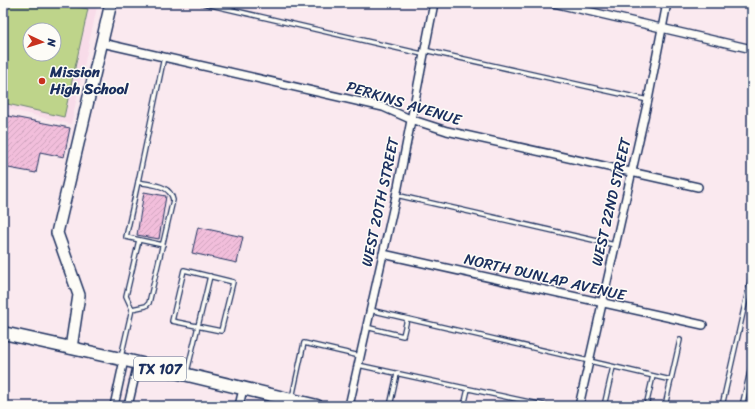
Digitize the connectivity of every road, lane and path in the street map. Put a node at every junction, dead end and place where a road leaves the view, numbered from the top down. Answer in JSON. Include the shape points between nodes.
{"nodes":[{"id":1,"x":111,"y":3,"type":"edge"},
{"id":2,"x":202,"y":3,"type":"edge"},
{"id":3,"x":434,"y":3,"type":"edge"},
{"id":4,"x":553,"y":3,"type":"edge"},
{"id":5,"x":667,"y":3,"type":"edge"},
{"id":6,"x":661,"y":28,"type":"junction"},
{"id":7,"x":102,"y":43,"type":"junction"},
{"id":8,"x":752,"y":49,"type":"edge"},
{"id":9,"x":423,"y":52,"type":"junction"},
{"id":10,"x":164,"y":58,"type":"junction"},
{"id":11,"x":648,"y":100,"type":"junction"},
{"id":12,"x":410,"y":119,"type":"junction"},
{"id":13,"x":631,"y":173,"type":"junction"},
{"id":14,"x":138,"y":182,"type":"junction"},
{"id":15,"x":698,"y":187,"type":"dead end"},
{"id":16,"x":396,"y":195,"type":"junction"},
{"id":17,"x":139,"y":240,"type":"junction"},
{"id":18,"x":162,"y":245,"type":"junction"},
{"id":19,"x":615,"y":245,"type":"junction"},
{"id":20,"x":382,"y":254,"type":"junction"},
{"id":21,"x":752,"y":273,"type":"edge"},
{"id":22,"x":210,"y":276,"type":"junction"},
{"id":23,"x":602,"y":303,"type":"junction"},
{"id":24,"x":132,"y":309,"type":"junction"},
{"id":25,"x":370,"y":310,"type":"junction"},
{"id":26,"x":407,"y":319,"type":"junction"},
{"id":27,"x":703,"y":325,"type":"dead end"},
{"id":28,"x":198,"y":326,"type":"junction"},
{"id":29,"x":366,"y":327,"type":"junction"},
{"id":30,"x":3,"y":334,"type":"edge"},
{"id":31,"x":680,"y":340,"type":"dead end"},
{"id":32,"x":71,"y":348,"type":"junction"},
{"id":33,"x":360,"y":356,"type":"junction"},
{"id":34,"x":122,"y":359,"type":"junction"},
{"id":35,"x":589,"y":362,"type":"junction"},
{"id":36,"x":138,"y":363,"type":"junction"},
{"id":37,"x":752,"y":363,"type":"edge"},
{"id":38,"x":358,"y":365,"type":"junction"},
{"id":39,"x":613,"y":367,"type":"junction"},
{"id":40,"x":396,"y":374,"type":"junction"},
{"id":41,"x":186,"y":375,"type":"junction"},
{"id":42,"x":652,"y":376,"type":"junction"},
{"id":43,"x":671,"y":380,"type":"junction"},
{"id":44,"x":242,"y":389,"type":"junction"},
{"id":45,"x":468,"y":389,"type":"junction"},
{"id":46,"x":291,"y":400,"type":"junction"},
{"id":47,"x":521,"y":400,"type":"junction"},
{"id":48,"x":114,"y":406,"type":"edge"},
{"id":49,"x":128,"y":406,"type":"edge"},
{"id":50,"x":239,"y":406,"type":"edge"},
{"id":51,"x":317,"y":406,"type":"edge"},
{"id":52,"x":349,"y":406,"type":"edge"},
{"id":53,"x":390,"y":406,"type":"edge"},
{"id":54,"x":464,"y":406,"type":"edge"},
{"id":55,"x":520,"y":406,"type":"edge"},
{"id":56,"x":548,"y":406,"type":"edge"},
{"id":57,"x":579,"y":406,"type":"edge"},
{"id":58,"x":604,"y":406,"type":"edge"},
{"id":59,"x":646,"y":406,"type":"edge"},
{"id":60,"x":665,"y":406,"type":"edge"},
{"id":61,"x":722,"y":406,"type":"edge"},
{"id":62,"x":742,"y":406,"type":"edge"}],
"edges":[{"from":1,"to":7,"type":"street"},
{"from":2,"to":9,"type":"lane"},
{"from":3,"to":9,"type":"street","name":"WEST 20TH STREET"},
{"from":4,"to":6,"type":"street"},
{"from":5,"to":6,"type":"street","name":"WEST 22ND STREET"},
{"from":6,"to":8,"type":"street"},
{"from":6,"to":11,"type":"street","name":"WEST 22ND STREET"},
{"from":7,"to":10,"type":"street","name":"PERKINS AVENUE"},
{"from":7,"to":32,"type":"street","via":[[57,233],[79,295]]},
{"from":9,"to":11,"type":"lane"},
{"from":9,"to":12,"type":"street","name":"WEST 20TH STREET"},
{"from":10,"to":12,"type":"street","name":"PERKINS AVENUE","via":[[383,107]]},
{"from":10,"to":14,"type":"lane"},
{"from":11,"to":13,"type":"street","name":"WEST 22ND STREET"},
{"from":12,"to":13,"type":"street","name":"PERKINS AVENUE","via":[[447,131]]},
{"from":12,"to":16,"type":"street","name":"WEST 20TH STREET"},
{"from":13,"to":15,"type":"street","name":"PERKINS AVENUE"},
{"from":13,"to":19,"type":"street","name":"WEST 22ND STREET"},
{"from":14,"to":17,"type":"lane","via":[[126,236]]},
{"from":14,"to":18,"type":"lane","via":[[168,189],[172,193],[173,200]]},
{"from":16,"to":19,"type":"lane"},
{"from":16,"to":20,"type":"street","name":"WEST 20TH STREET"},
{"from":17,"to":18,"type":"lane"},
{"from":17,"to":24,"type":"lane","via":[[126,296]]},
{"from":18,"to":24,"type":"lane","via":[[149,303]]},
{"from":19,"to":23,"type":"street","name":"WEST 22ND STREET"},
{"from":20,"to":23,"type":"street","name":"NORTH DUNLAP AVENUE"},
{"from":20,"to":25,"type":"street","name":"WEST 20TH STREET"},
{"from":21,"to":61,"type":"lane"},
{"from":22,"to":28,"type":"lane"},
{"from":22,"to":28,"type":"lane","via":[[233,282],[221,331]]},
{"from":22,"to":28,"type":"lane","via":[[184,270],[172,321]]},
{"from":23,"to":27,"type":"street","name":"NORTH DUNLAP AVENUE"},
{"from":23,"to":35,"type":"street","name":"WEST 22ND STREET"},
{"from":24,"to":34,"type":"lane"},
{"from":25,"to":26,"type":"lane"},
{"from":25,"to":29,"type":"street","name":"WEST 20TH STREET"},
{"from":26,"to":29,"type":"lane","via":[[403,336]]},
{"from":26,"to":35,"type":"lane"},
{"from":28,"to":41,"type":"lane"},
{"from":29,"to":33,"type":"street","name":"WEST 20TH STREET"},
{"from":30,"to":32,"type":"main road","number":"TX 107"},
{"from":31,"to":43,"type":"lane"},
{"from":32,"to":34,"type":"main road","number":"TX 107"},
{"from":33,"to":38,"type":"street","name":"WEST 20TH STREET"},
{"from":33,"to":46,"type":"lane","via":[[304,343]]},
{"from":34,"to":36,"type":"main road","number":"TX 107"},
{"from":34,"to":48,"type":"street"},
{"from":35,"to":39,"type":"lane"},
{"from":35,"to":57,"type":"street","name":"WEST 22ND STREET"},
{"from":36,"to":41,"type":"main road","number":"TX 107"},
{"from":36,"to":49,"type":"street"},
{"from":37,"to":62,"type":"lane"},
{"from":38,"to":40,"type":"lane"},
{"from":38,"to":52,"type":"street","name":"WEST 20TH STREET"},
{"from":39,"to":42,"type":"lane"},
{"from":39,"to":58,"type":"lane"},
{"from":40,"to":45,"type":"lane"},
{"from":40,"to":53,"type":"lane"},
{"from":41,"to":44,"type":"main road","number":"TX 107"},
{"from":42,"to":43,"type":"lane"},
{"from":42,"to":59,"type":"lane"},
{"from":43,"to":60,"type":"lane"},
{"from":44,"to":46,"type":"main road","number":"TX 107"},
{"from":44,"to":50,"type":"street"},
{"from":45,"to":47,"type":"lane"},
{"from":45,"to":54,"type":"lane"},
{"from":46,"to":51,"type":"main road","number":"TX 107"},
{"from":47,"to":55,"type":"lane"},
{"from":47,"to":56,"type":"lane"}]}
